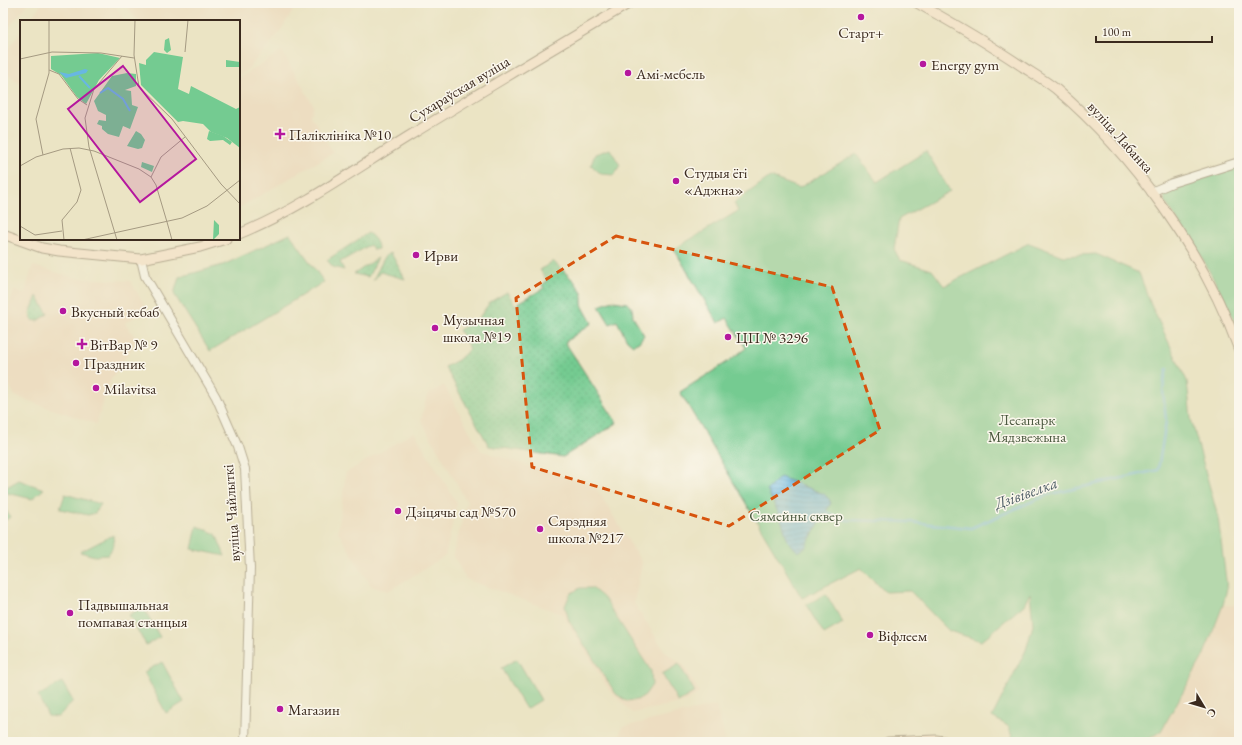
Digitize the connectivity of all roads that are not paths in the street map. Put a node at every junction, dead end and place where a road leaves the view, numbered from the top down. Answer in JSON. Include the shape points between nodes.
{"nodes":[{"id":1,"x":630,"y":3,"type":"edge"},
{"id":2,"x":917,"y":3,"type":"edge"},
{"id":3,"x":1239,"y":162,"type":"edge"},
{"id":4,"x":1151,"y":192,"type":"junction"},
{"id":5,"x":3,"y":234,"type":"edge"},
{"id":6,"x":240,"y":234,"type":"edge"},
{"id":7,"x":223,"y":240,"type":"edge"},
{"id":8,"x":141,"y":259,"type":"junction"},
{"id":9,"x":1239,"y":350,"type":"edge"},
{"id":10,"x":245,"y":742,"type":"edge"},
{"id":11,"x":888,"y":742,"type":"edge"},
{"id":12,"x":950,"y":742,"type":"edge"}],
"edges":[{"from":1,"to":6,"type":"main road","name":"Сухараўская вуліца","via":[[341,179],[286,211]]},
{"from":2,"to":4,"type":"main road","name":"вуліца Лабанка","via":[[999,51],[1055,89],[1122,155]]},
{"from":3,"to":4,"type":"street"},
{"from":4,"to":9,"type":"main road","name":"вуліца Лабанка","via":[[1198,262],[1220,303]]},
{"from":5,"to":8,"type":"main road","via":[[42,248]]},
{"from":7,"to":8,"type":"main road"},
{"from":8,"to":10,"type":"street","name":"вуліца Чайлыткі","via":[[145,276],[216,397],[245,469],[250,568]]},
{"from":11,"to":12,"type":"main road"}]}
